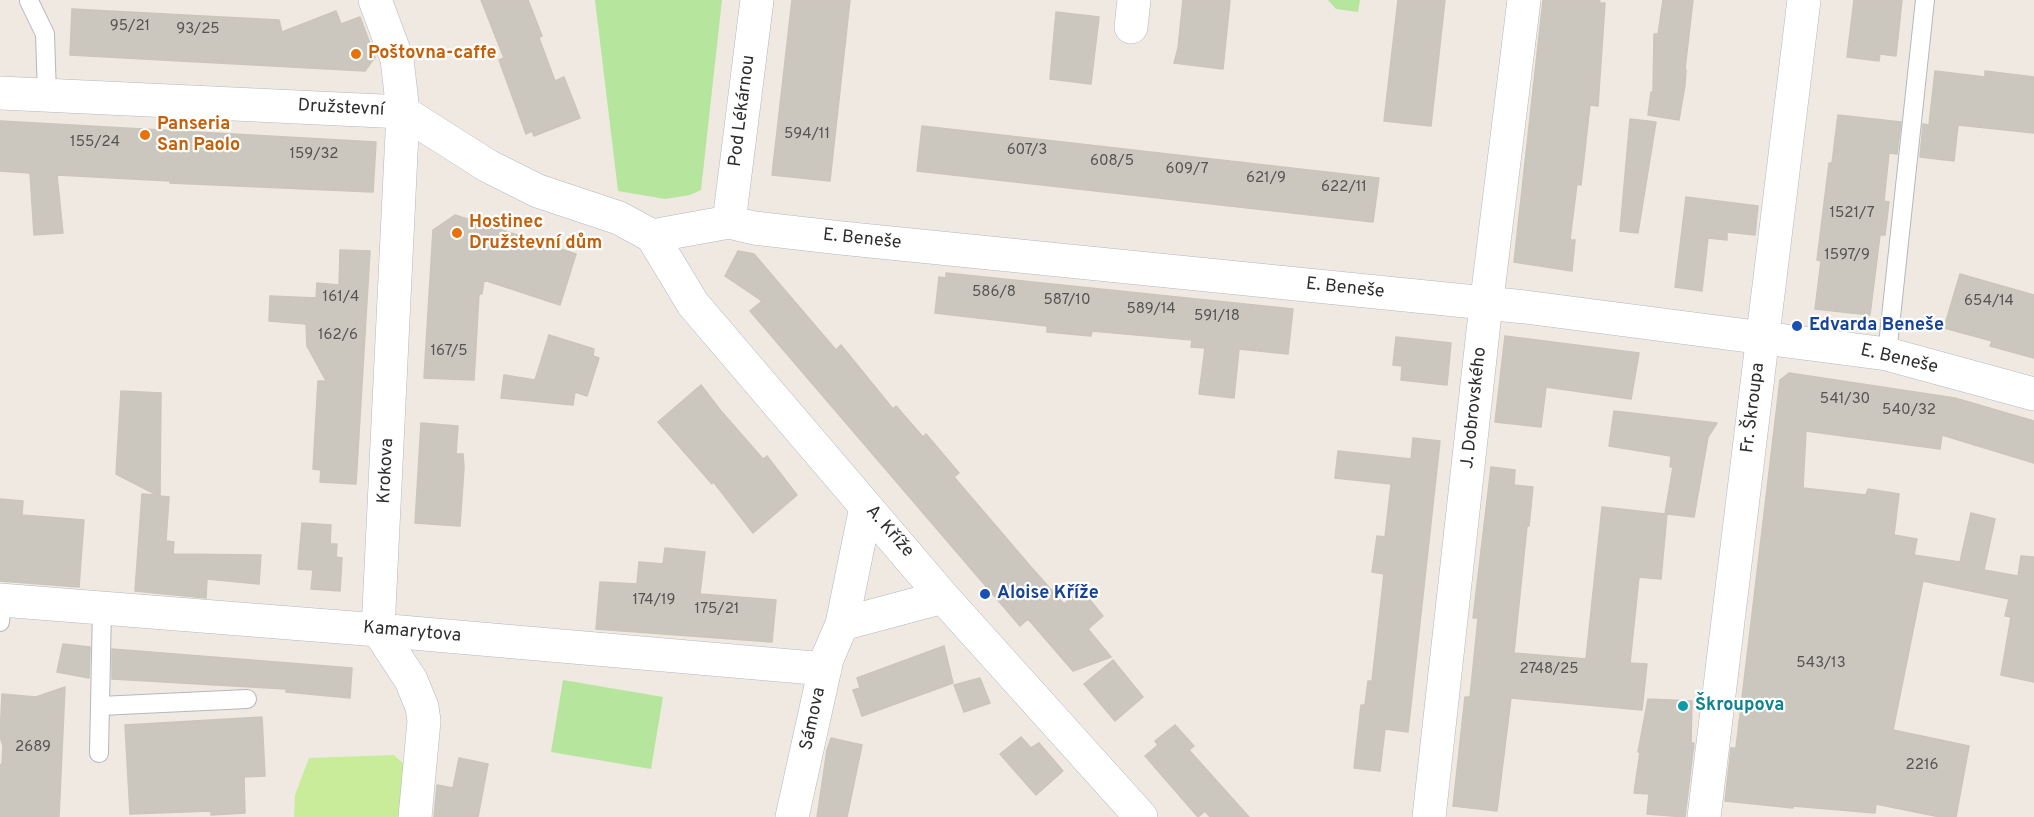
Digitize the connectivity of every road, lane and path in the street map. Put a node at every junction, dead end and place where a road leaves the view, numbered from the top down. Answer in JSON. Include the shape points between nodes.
{"nodes":[{"id":1,"x":375,"y":0,"type":"edge"},
{"id":2,"x":757,"y":0,"type":"edge"},
{"id":3,"x":1524,"y":0,"type":"edge"},
{"id":4,"x":1804,"y":0,"type":"edge"},
{"id":5,"x":1924,"y":0,"type":"edge"},
{"id":6,"x":29,"y":1,"type":"edge"},
{"id":7,"x":0,"y":93,"type":"edge"},
{"id":8,"x":47,"y":95,"type":"junction"},
{"id":9,"x":403,"y":112,"type":"junction"},
{"id":10,"x":729,"y":222,"type":"junction"},
{"id":11,"x":652,"y":236,"type":"junction"},
{"id":12,"x":1487,"y":303,"type":"junction"},
{"id":13,"x":1763,"y":337,"type":"junction"},
{"id":14,"x":1887,"y":354,"type":"junction"},
{"id":15,"x":2034,"y":394,"type":"edge"},
{"id":16,"x":866,"y":507,"type":"junction"},
{"id":17,"x":943,"y":597,"type":"junction"},
{"id":18,"x":1,"y":608,"type":"edge"},
{"id":19,"x":102,"y":608,"type":"junction"},
{"id":20,"x":842,"y":624,"type":"junction"},
{"id":21,"x":378,"y":630,"type":"junction"},
{"id":22,"x":825,"y":669,"type":"junction"},
{"id":23,"x":247,"y":699,"type":"dead end"},
{"id":24,"x":100,"y":706,"type":"junction"},
{"id":25,"x":99,"y":753,"type":"dead end"},
{"id":26,"x":415,"y":817,"type":"edge"},
{"id":27,"x":792,"y":817,"type":"edge"},
{"id":28,"x":1141,"y":817,"type":"edge"},
{"id":29,"x":1429,"y":817,"type":"edge"},
{"id":30,"x":1704,"y":817,"type":"edge"}],
"edges":[{"from":1,"to":9,"type":"street","name":"Krokova","via":[[397,59]]},
{"from":2,"to":10,"type":"street","name":"Pod Lékárnou"},
{"from":3,"to":12,"type":"street","name":"J. Dobrovského"},
{"from":4,"to":13,"type":"street","name":"Fr. Škroupa"},
{"from":5,"to":14,"type":"lane"},
{"from":6,"to":8,"type":"lane","via":[[45,34]]},
{"from":7,"to":8,"type":"street","name":"Družstevní"},
{"from":8,"to":9,"type":"street","name":"Družstevní"},
{"from":9,"to":11,"type":"street","name":"Družstevní","via":[[488,166],[538,191],[619,218]]},
{"from":9,"to":21,"type":"street","name":"Krokova"},
{"from":10,"to":11,"type":"street","name":"E. Beneše"},
{"from":10,"to":12,"type":"street","name":"E. Beneše","via":[[841,238]]},
{"from":11,"to":16,"type":"street","name":"A. Kříže","via":[[693,304]]},
{"from":12,"to":13,"type":"street","name":"E. Beneše"},
{"from":12,"to":29,"type":"street","name":"J. Dobrovského"},
{"from":13,"to":14,"type":"street","name":"E. Beneše"},
{"from":13,"to":30,"type":"street","name":"Fr. Škroupa"},
{"from":14,"to":15,"type":"street","name":"E. Beneše"},
{"from":16,"to":17,"type":"street","name":"A. Kříže"},
{"from":16,"to":20,"type":"street","name":"Sámova"},
{"from":17,"to":20,"type":"street"},
{"from":17,"to":28,"type":"street","name":"A. Kříže"},
{"from":18,"to":19,"type":"street","name":"Kamarytova"},
{"from":19,"to":21,"type":"street","name":"Kamarytova"},
{"from":19,"to":24,"type":"lane"},
{"from":20,"to":22,"type":"street","name":"Sámova"},
{"from":21,"to":22,"type":"street","name":"Kamarytova"},
{"from":21,"to":26,"type":"street","via":[[411,680],[422,707]]},
{"from":22,"to":27,"type":"street","name":"Sámova"},
{"from":23,"to":24,"type":"lane"},
{"from":24,"to":25,"type":"lane"}]}
